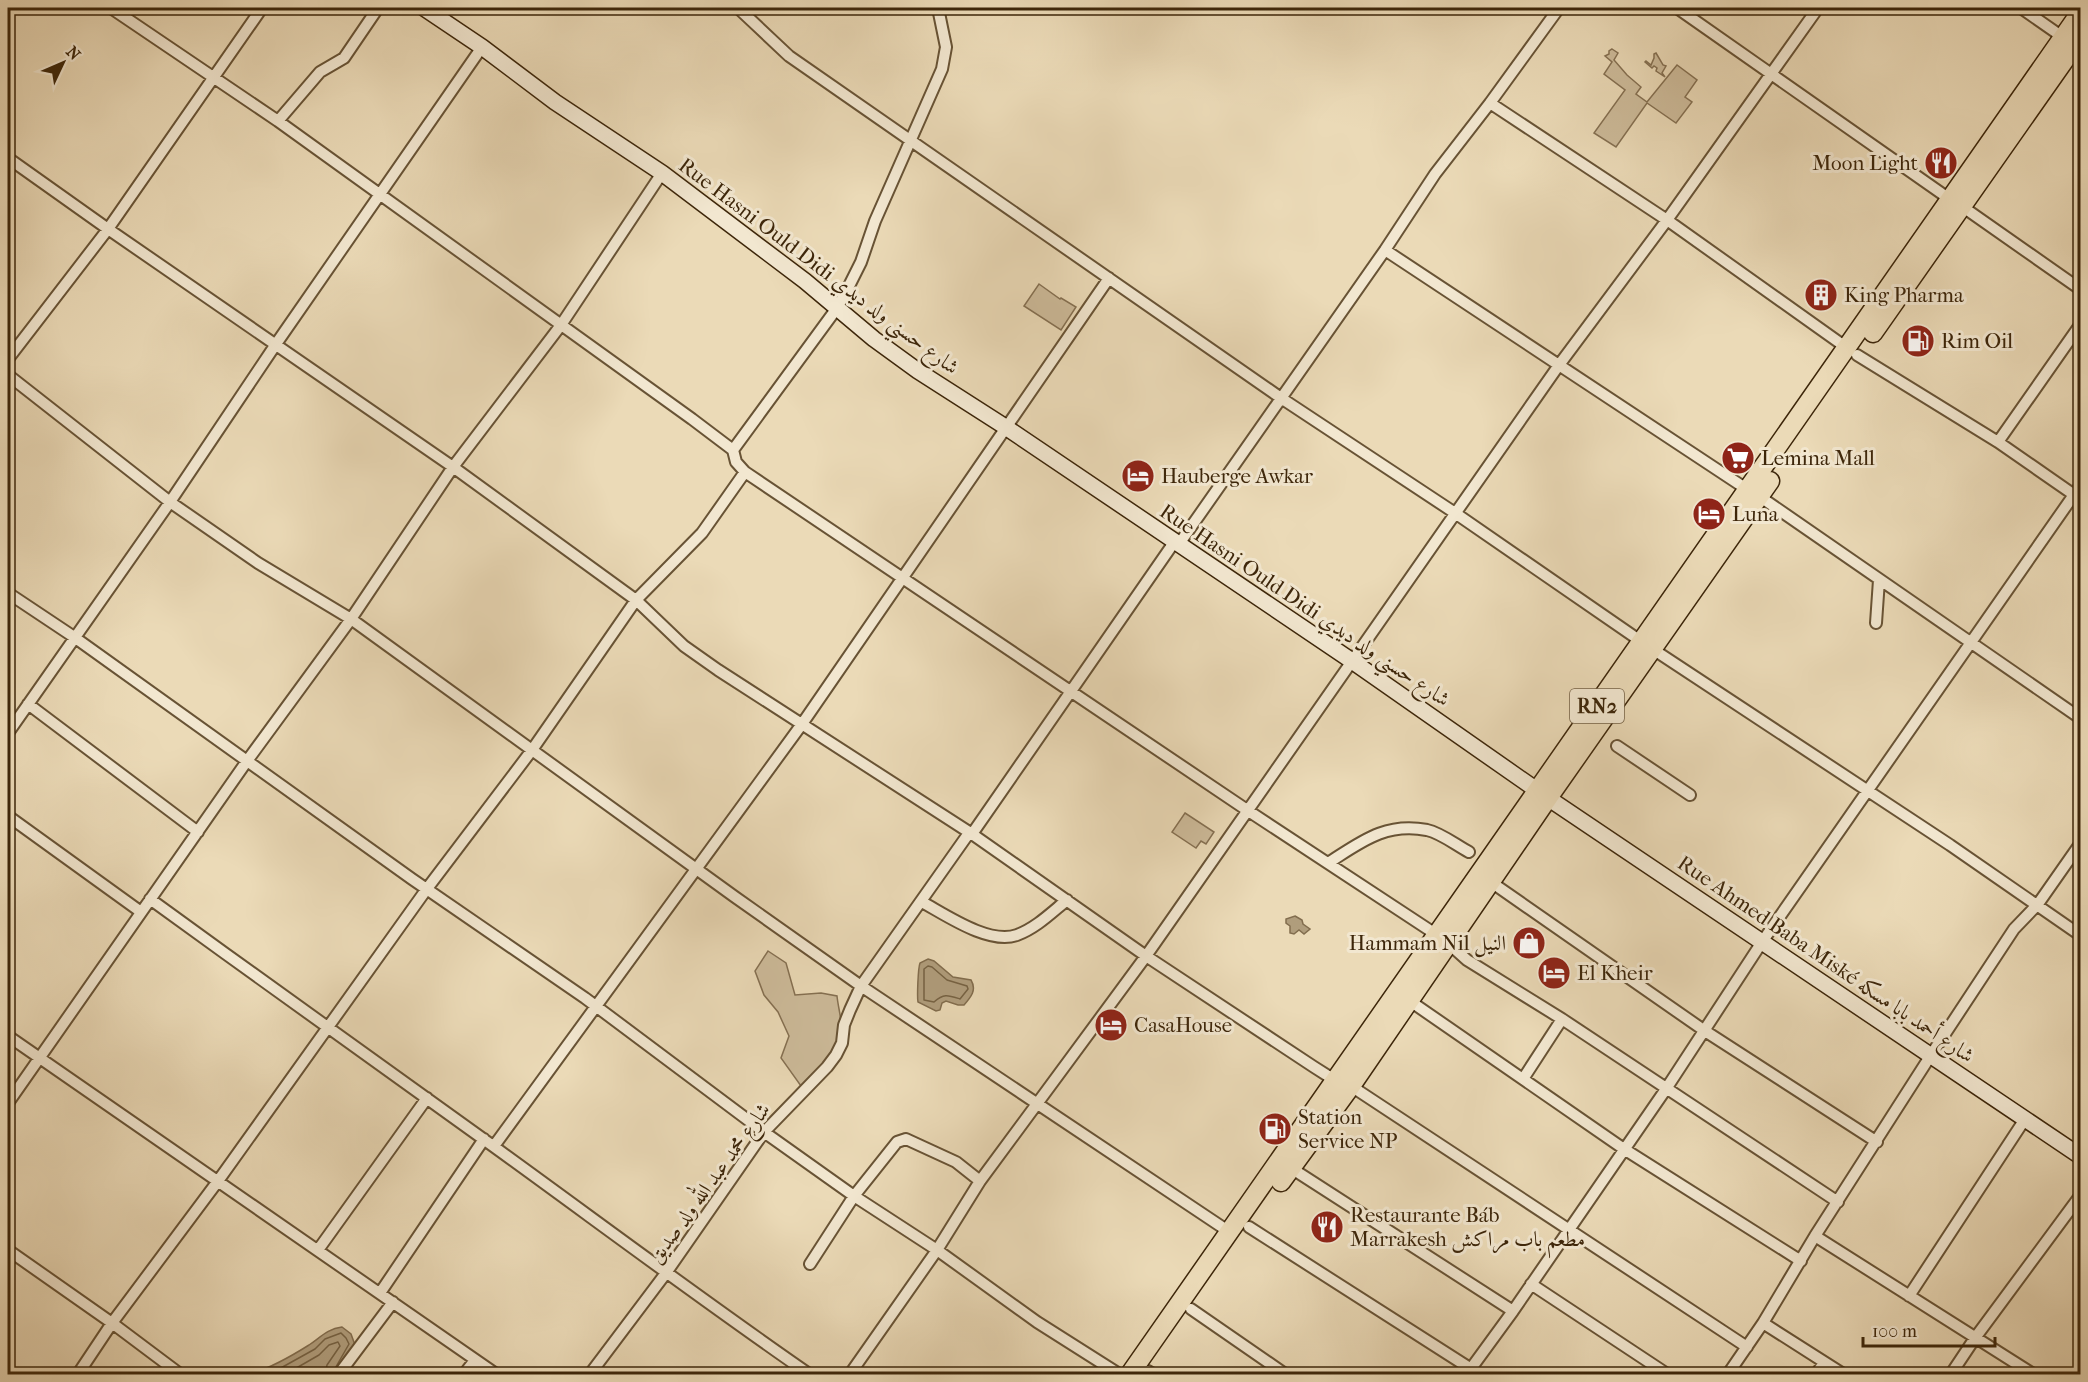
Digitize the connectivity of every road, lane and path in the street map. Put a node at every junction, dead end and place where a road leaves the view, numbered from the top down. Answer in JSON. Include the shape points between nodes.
{"nodes":[{"id":1,"x":111,"y":8,"type":"edge"},
{"id":2,"x":262,"y":8,"type":"edge"},
{"id":3,"x":378,"y":8,"type":"edge"},
{"id":4,"x":424,"y":8,"type":"edge"},
{"id":5,"x":738,"y":8,"type":"edge"},
{"id":6,"x":938,"y":8,"type":"edge"},
{"id":7,"x":1559,"y":8,"type":"edge"},
{"id":8,"x":1677,"y":8,"type":"edge"},
{"id":9,"x":1818,"y":8,"type":"edge"},
{"id":10,"x":2021,"y":8,"type":"edge"},
{"id":11,"x":2080,"y":13,"type":"edge"},
{"id":12,"x":2075,"y":43,"type":"edge"},
{"id":13,"x":482,"y":47,"type":"junction"},
{"id":14,"x":1772,"y":75,"type":"junction"},
{"id":15,"x":212,"y":78,"type":"junction"},
{"id":16,"x":1490,"y":103,"type":"junction"},
{"id":17,"x":278,"y":121,"type":"junction"},
{"id":18,"x":911,"y":142,"type":"junction"},
{"id":19,"x":8,"y":158,"type":"edge"},
{"id":20,"x":662,"y":173,"type":"junction"},
{"id":21,"x":380,"y":195,"type":"junction"},
{"id":22,"x":1957,"y":203,"type":"junction"},
{"id":23,"x":1667,"y":220,"type":"junction"},
{"id":24,"x":108,"y":229,"type":"junction"},
{"id":25,"x":1385,"y":250,"type":"junction"},
{"id":26,"x":1110,"y":278,"type":"junction"},
{"id":27,"x":2080,"y":289,"type":"edge"},
{"id":28,"x":837,"y":308,"type":"junction"},
{"id":29,"x":561,"y":325,"type":"junction"},
{"id":30,"x":2080,"y":325,"type":"edge"},
{"id":31,"x":276,"y":344,"type":"junction"},
{"id":32,"x":1852,"y":351,"type":"junction"},
{"id":33,"x":8,"y":359,"type":"edge"},
{"id":34,"x":1559,"y":365,"type":"junction"},
{"id":35,"x":8,"y":375,"type":"edge"},
{"id":36,"x":1281,"y":398,"type":"junction"},
{"id":37,"x":1006,"y":428,"type":"junction"},
{"id":38,"x":1998,"y":442,"type":"junction"},
{"id":39,"x":734,"y":450,"type":"junction"},
{"id":40,"x":453,"y":467,"type":"junction"},
{"id":41,"x":745,"y":472,"type":"junction"},
{"id":42,"x":1753,"y":493,"type":"junction"},
{"id":43,"x":2078,"y":493,"type":"edge"},
{"id":44,"x":170,"y":502,"type":"junction"},
{"id":45,"x":1455,"y":513,"type":"junction"},
{"id":46,"x":1177,"y":543,"type":"junction"},
{"id":47,"x":903,"y":579,"type":"junction"},
{"id":48,"x":1880,"y":580,"type":"junction"},
{"id":49,"x":8,"y":593,"type":"edge"},
{"id":50,"x":636,"y":600,"type":"junction"},
{"id":51,"x":351,"y":619,"type":"junction"},
{"id":52,"x":1876,"y":623,"type":"dead end"},
{"id":53,"x":74,"y":637,"type":"junction"},
{"id":54,"x":1971,"y":644,"type":"junction"},
{"id":55,"x":1647,"y":645,"type":"junction"},
{"id":56,"x":1352,"y":661,"type":"junction"},
{"id":57,"x":1073,"y":692,"type":"junction"},
{"id":58,"x":28,"y":704,"type":"junction"},
{"id":59,"x":2080,"y":718,"type":"edge"},
{"id":60,"x":802,"y":724,"type":"junction"},
{"id":61,"x":8,"y":733,"type":"edge"},
{"id":62,"x":1617,"y":746,"type":"dead end"},
{"id":63,"x":532,"y":750,"type":"junction"},
{"id":64,"x":247,"y":761,"type":"junction"},
{"id":65,"x":1866,"y":791,"type":"junction"},
{"id":66,"x":1543,"y":794,"type":"junction"},
{"id":67,"x":1690,"y":795,"type":"dead end"},
{"id":68,"x":1247,"y":810,"type":"junction"},
{"id":69,"x":8,"y":816,"type":"edge"},
{"id":70,"x":198,"y":831,"type":"junction"},
{"id":71,"x":971,"y":834,"type":"junction"},
{"id":72,"x":2080,"y":844,"type":"edge"},
{"id":73,"x":1469,"y":852,"type":"dead end"},
{"id":74,"x":1328,"y":863,"type":"junction"},
{"id":75,"x":696,"y":869,"type":"junction"},
{"id":76,"x":1491,"y":882,"type":"junction"},
{"id":77,"x":426,"y":890,"type":"junction"},
{"id":78,"x":150,"y":899,"type":"junction"},
{"id":79,"x":1066,"y":900,"type":"junction"},
{"id":80,"x":922,"y":902,"type":"junction"},
{"id":81,"x":2038,"y":904,"type":"junction"},
{"id":82,"x":141,"y":912,"type":"junction"},
{"id":83,"x":2080,"y":935,"type":"edge"},
{"id":84,"x":1442,"y":939,"type":"junction"},
{"id":85,"x":1762,"y":942,"type":"junction"},
{"id":86,"x":1146,"y":956,"type":"junction"},
{"id":87,"x":861,"y":986,"type":"junction"},
{"id":88,"x":1410,"y":1001,"type":"junction"},
{"id":89,"x":597,"y":1006,"type":"junction"},
{"id":90,"x":1562,"y":1019,"type":"junction"},
{"id":91,"x":327,"y":1028,"type":"junction"},
{"id":92,"x":1705,"y":1031,"type":"junction"},
{"id":93,"x":8,"y":1036,"type":"edge"},
{"id":94,"x":1931,"y":1055,"type":"junction"},
{"id":95,"x":38,"y":1058,"type":"junction"},
{"id":96,"x":1522,"y":1079,"type":"junction"},
{"id":97,"x":1344,"y":1084,"type":"junction"},
{"id":98,"x":1666,"y":1089,"type":"junction"},
{"id":99,"x":427,"y":1098,"type":"junction"},
{"id":100,"x":8,"y":1103,"type":"edge"},
{"id":101,"x":1038,"y":1105,"type":"junction"},
{"id":102,"x":2025,"y":1119,"type":"junction"},
{"id":103,"x":764,"y":1132,"type":"junction"},
{"id":104,"x":484,"y":1139,"type":"junction"},
{"id":105,"x":1877,"y":1142,"type":"junction"},
{"id":106,"x":494,"y":1146,"type":"junction"},
{"id":107,"x":1624,"y":1149,"type":"junction"},
{"id":108,"x":2080,"y":1156,"type":"edge"},
{"id":109,"x":1291,"y":1168,"type":"junction"},
{"id":110,"x":218,"y":1181,"type":"junction"},
{"id":111,"x":980,"y":1181,"type":"junction"},
{"id":112,"x":854,"y":1196,"type":"junction"},
{"id":113,"x":2080,"y":1196,"type":"edge"},
{"id":114,"x":1838,"y":1202,"type":"junction"},
{"id":115,"x":1249,"y":1227,"type":"junction"},
{"id":116,"x":1569,"y":1229,"type":"junction"},
{"id":117,"x":1231,"y":1233,"type":"junction"},
{"id":118,"x":1815,"y":1236,"type":"junction"},
{"id":119,"x":8,"y":1250,"type":"edge"},
{"id":120,"x":937,"y":1250,"type":"junction"},
{"id":121,"x":318,"y":1251,"type":"junction"},
{"id":122,"x":1801,"y":1261,"type":"junction"},
{"id":123,"x":810,"y":1264,"type":"dead end"},
{"id":124,"x":666,"y":1273,"type":"junction"},
{"id":125,"x":1531,"y":1284,"type":"junction"},
{"id":126,"x":380,"y":1293,"type":"junction"},
{"id":127,"x":1909,"y":1296,"type":"junction"},
{"id":128,"x":393,"y":1302,"type":"junction"},
{"id":129,"x":1191,"y":1309,"type":"junction"},
{"id":130,"x":1513,"y":1311,"type":"junction"},
{"id":131,"x":112,"y":1323,"type":"junction"},
{"id":132,"x":1763,"y":1323,"type":"junction"},
{"id":133,"x":1975,"y":1338,"type":"junction"},
{"id":134,"x":1747,"y":1347,"type":"junction"},
{"id":135,"x":475,"y":1360,"type":"junction"},
{"id":136,"x":1824,"y":1363,"type":"junction"},
{"id":137,"x":1472,"y":1373,"type":"edge"},
{"id":138,"x":78,"y":1374,"type":"edge"},
{"id":139,"x":180,"y":1374,"type":"edge"},
{"id":140,"x":339,"y":1374,"type":"edge"},
{"id":141,"x":464,"y":1374,"type":"edge"},
{"id":142,"x":496,"y":1374,"type":"edge"},
{"id":143,"x":590,"y":1374,"type":"edge"},
{"id":144,"x":809,"y":1374,"type":"edge"},
{"id":145,"x":850,"y":1374,"type":"edge"},
{"id":146,"x":1119,"y":1374,"type":"edge"},
{"id":147,"x":1144,"y":1374,"type":"edge"},
{"id":148,"x":1285,"y":1374,"type":"edge"},
{"id":149,"x":1667,"y":1374,"type":"edge"},
{"id":150,"x":1728,"y":1374,"type":"edge"},
{"id":151,"x":1816,"y":1374,"type":"edge"},
{"id":152,"x":1842,"y":1374,"type":"edge"},
{"id":153,"x":1951,"y":1374,"type":"edge"},
{"id":154,"x":2033,"y":1374,"type":"edge"}],
"edges":[{"from":1,"to":15,"type":"street"},
{"from":2,"to":15,"type":"street"},
{"from":3,"to":17,"type":"street","via":[[344,58],[320,72]]},
{"from":4,"to":13,"type":"street","name":"Rue Hasni Ould Didi شارع حسني ولد ديدي"},
{"from":5,"to":18,"type":"street","via":[[789,56]]},
{"from":6,"to":18,"type":"street","via":[[946,47],[942,69]]},
{"from":7,"to":16,"type":"street","name":"شارع محمد عبد الله ولد صديق"},
{"from":8,"to":14,"type":"street"},
{"from":9,"to":14,"type":"street"},
{"from":10,"to":12,"type":"street"},
{"from":11,"to":12,"type":"highway","number":"RN2"},
{"from":12,"to":22,"type":"highway","number":"RN2"},
{"from":13,"to":20,"type":"street","name":"Rue Hasni Ould Didi شارع حسني ولد ديدي","via":[[555,102]]},
{"from":13,"to":21,"type":"street"},
{"from":14,"to":22,"type":"street"},
{"from":14,"to":23,"type":"street"},
{"from":15,"to":17,"type":"street"},
{"from":15,"to":24,"type":"street"},
{"from":16,"to":23,"type":"street"},
{"from":16,"to":25,"type":"street","name":"شارع محمد عبد الله ولد صديق","via":[[1435,174]]},
{"from":17,"to":21,"type":"street"},
{"from":18,"to":26,"type":"street"},
{"from":18,"to":28,"type":"street","via":[[861,262]]},
{"from":19,"to":24,"type":"street"},
{"from":20,"to":28,"type":"street","name":"Rue Hasni Ould Didi شارع حسني ولد ديدي"},
{"from":20,"to":29,"type":"street"},
{"from":21,"to":29,"type":"street"},
{"from":21,"to":31,"type":"street"},
{"from":22,"to":27,"type":"street"},
{"from":22,"to":32,"type":"highway","number":"RN2"},
{"from":23,"to":32,"type":"street"},
{"from":23,"to":34,"type":"street"},
{"from":24,"to":31,"type":"street"},
{"from":24,"to":33,"type":"street"},
{"from":25,"to":34,"type":"street"},
{"from":25,"to":36,"type":"street","name":"شارع محمد عبد الله ولد صديق"},
{"from":26,"to":36,"type":"street"},
{"from":26,"to":37,"type":"street"},
{"from":28,"to":37,"type":"street","name":"Rue Hasni Ould Didi شارع حسني ولد ديدي","via":[[918,371]]},
{"from":28,"to":39,"type":"street"},
{"from":29,"to":39,"type":"street"},
{"from":29,"to":40,"type":"street"},
{"from":30,"to":38,"type":"street"},
{"from":31,"to":40,"type":"street"},
{"from":31,"to":44,"type":"street"},
{"from":32,"to":38,"type":"street"},
{"from":32,"to":42,"type":"highway","number":"RN2"},
{"from":34,"to":42,"type":"street"},
{"from":34,"to":45,"type":"street"},
{"from":35,"to":44,"type":"street"},
{"from":36,"to":45,"type":"street"},
{"from":36,"to":46,"type":"street","name":"شارع محمد عبد الله ولد صديق"},
{"from":37,"to":46,"type":"street","name":"Rue Hasni Ould Didi شارع حسني ولد ديدي"},
{"from":37,"to":47,"type":"street"},
{"from":38,"to":43,"type":"street"},
{"from":39,"to":41,"type":"street","via":[[736,462]]},
{"from":40,"to":50,"type":"street"},
{"from":40,"to":51,"type":"street"},
{"from":41,"to":47,"type":"street"},
{"from":41,"to":50,"type":"street","via":[[702,533]]},
{"from":42,"to":48,"type":"street"},
{"from":42,"to":55,"type":"highway","number":"RN2"},
{"from":43,"to":54,"type":"street"},
{"from":44,"to":51,"type":"street","via":[[258,563]]},
{"from":44,"to":53,"type":"street"},
{"from":45,"to":55,"type":"street"},
{"from":45,"to":56,"type":"street"},
{"from":46,"to":56,"type":"street","name":"Rue Hasni Ould Didi شارع حسني ولد ديدي"},
{"from":46,"to":57,"type":"street","name":"شارع محمد عبد الله ولد صديق"},
{"from":47,"to":57,"type":"street"},
{"from":47,"to":60,"type":"street"},
{"from":48,"to":52,"type":"street"},
{"from":48,"to":54,"type":"street"},
{"from":49,"to":53,"type":"street"},
{"from":50,"to":60,"type":"street","via":[[684,646]]},
{"from":50,"to":63,"type":"street"},
{"from":51,"to":63,"type":"street"},
{"from":51,"to":64,"type":"street"},
{"from":53,"to":58,"type":"street"},
{"from":53,"to":64,"type":"street"},
{"from":54,"to":59,"type":"street"},
{"from":54,"to":65,"type":"street"},
{"from":55,"to":65,"type":"street"},
{"from":55,"to":66,"type":"highway","number":"RN2"},
{"from":56,"to":66,"type":"street","name":"Rue Hasni Ould Didi شارع حسني ولد ديدي"},
{"from":56,"to":68,"type":"street"},
{"from":57,"to":68,"type":"street"},
{"from":57,"to":71,"type":"street","name":"شارع محمد عبد الله ولد صديق"},
{"from":58,"to":61,"type":"street"},
{"from":58,"to":70,"type":"street"},
{"from":60,"to":71,"type":"street"},
{"from":60,"to":75,"type":"street"},
{"from":62,"to":67,"type":"street"},
{"from":63,"to":75,"type":"street"},
{"from":63,"to":77,"type":"street"},
{"from":64,"to":70,"type":"street"},
{"from":64,"to":77,"type":"street"},
{"from":65,"to":81,"type":"street"},
{"from":65,"to":85,"type":"street"},
{"from":66,"to":76,"type":"highway","number":"RN2"},
{"from":66,"to":84,"type":"highway","number":"RN2"},
{"from":66,"to":85,"type":"street","name":"Rue Ahmed Baba Miské شارع أحمد بابا مسكه"},
{"from":68,"to":74,"type":"street"},
{"from":68,"to":86,"type":"street"},
{"from":69,"to":82,"type":"street"},
{"from":70,"to":78,"type":"street"},
{"from":71,"to":79,"type":"street"},
{"from":71,"to":80,"type":"street","name":"شارع محمد عبد الله ولد صديق"},
{"from":72,"to":81,"type":"street"},
{"from":73,"to":74,"type":"street","via":[[1429,830],[1399,829],[1373,835]]},
{"from":74,"to":84,"type":"street"},
{"from":75,"to":87,"type":"street"},
{"from":75,"to":89,"type":"street"},
{"from":76,"to":84,"type":"highway","number":"RN2"},
{"from":76,"to":92,"type":"street"},
{"from":77,"to":89,"type":"street"},
{"from":77,"to":91,"type":"street"},
{"from":78,"to":82,"type":"street"},
{"from":78,"to":91,"type":"street"},
{"from":79,"to":80,"type":"street","via":[[1031,928],[999,938]]},
{"from":79,"to":86,"type":"street"},
{"from":80,"to":87,"type":"street","name":"شارع محمد عبد الله ولد صديق"},
{"from":81,"to":83,"type":"street"},
{"from":81,"to":94,"type":"street","via":[[2014,929]]},
{"from":82,"to":95,"type":"street"},
{"from":84,"to":88,"type":"highway","number":"RN2"},
{"from":84,"to":90,"type":"street","via":[[1467,960]]},
{"from":84,"to":97,"type":"highway","number":"RN2"},
{"from":85,"to":92,"type":"street"},
{"from":85,"to":94,"type":"street","name":"Rue Ahmed Baba Miské شارع أحمد بابا مسكه"},
{"from":86,"to":97,"type":"street"},
{"from":86,"to":101,"type":"street"},
{"from":87,"to":101,"type":"street"},
{"from":87,"to":103,"type":"street","name":"شارع محمد عبد الله ولد صديق","via":[[836,1055]]},
{"from":88,"to":96,"type":"street"},
{"from":88,"to":97,"type":"highway","number":"RN2"},
{"from":89,"to":103,"type":"street"},
{"from":89,"to":106,"type":"street"},
{"from":90,"to":96,"type":"street"},
{"from":90,"to":98,"type":"street"},
{"from":91,"to":99,"type":"street"},
{"from":91,"to":110,"type":"street"},
{"from":92,"to":98,"type":"street"},
{"from":92,"to":105,"type":"street"},
{"from":93,"to":95,"type":"street"},
{"from":94,"to":102,"type":"street","name":"Rue Ahmed Baba Miské شارع أحمد بابا مسكه"},
{"from":94,"to":105,"type":"street"},
{"from":95,"to":100,"type":"street"},
{"from":95,"to":110,"type":"street"},
{"from":96,"to":107,"type":"street"},
{"from":97,"to":109,"type":"highway","number":"RN2"},
{"from":97,"to":116,"type":"street"},
{"from":97,"to":117,"type":"highway","number":"RN2"},
{"from":98,"to":107,"type":"street"},
{"from":98,"to":114,"type":"street"},
{"from":99,"to":104,"type":"street"},
{"from":99,"to":121,"type":"street"},
{"from":101,"to":111,"type":"street"},
{"from":101,"to":117,"type":"street"},
{"from":102,"to":108,"type":"street","name":"Rue Ahmed Baba Miské شارع أحمد بابا مسكه"},
{"from":102,"to":127,"type":"street"},
{"from":103,"to":112,"type":"street"},
{"from":103,"to":124,"type":"street","name":"شارع محمد عبد الله ولد صديق"},
{"from":104,"to":106,"type":"street"},
{"from":104,"to":126,"type":"street"},
{"from":105,"to":114,"type":"street"},
{"from":106,"to":124,"type":"street"},
{"from":107,"to":116,"type":"street"},
{"from":107,"to":122,"type":"street"},
{"from":109,"to":115,"type":"highway","number":"RN2"},
{"from":109,"to":130,"type":"street"},
{"from":110,"to":121,"type":"street"},
{"from":110,"to":131,"type":"street"},
{"from":111,"to":112,"type":"street","via":[[956,1162],[906,1139],[897,1142]]},
{"from":111,"to":120,"type":"street"},
{"from":112,"to":120,"type":"street"},
{"from":112,"to":123,"type":"street"},
{"from":113,"to":133,"type":"street"},
{"from":114,"to":118,"type":"street"},
{"from":115,"to":129,"type":"highway","number":"RN2"},
{"from":115,"to":137,"type":"street"},
{"from":116,"to":125,"type":"street"},
{"from":116,"to":134,"type":"street"},
{"from":117,"to":147,"type":"highway","number":"RN2"},
{"from":118,"to":122,"type":"street"},
{"from":118,"to":127,"type":"street"},
{"from":119,"to":131,"type":"street"},
{"from":120,"to":145,"type":"street"},
{"from":120,"to":146,"type":"street","via":[[1037,1322]]},
{"from":121,"to":126,"type":"street"},
{"from":122,"to":132,"type":"street"},
{"from":124,"to":143,"type":"street","name":"شارع محمد عبد الله ولد صديق"},
{"from":124,"to":144,"type":"street"},
{"from":125,"to":130,"type":"street"},
{"from":125,"to":149,"type":"street"},
{"from":126,"to":128,"type":"street"},
{"from":127,"to":133,"type":"street"},
{"from":128,"to":135,"type":"street"},
{"from":128,"to":140,"type":"street"},
{"from":129,"to":147,"type":"highway","number":"RN2"},
{"from":129,"to":148,"type":"street"},
{"from":130,"to":137,"type":"street"},
{"from":131,"to":138,"type":"street"},
{"from":131,"to":139,"type":"street"},
{"from":132,"to":134,"type":"street"},
{"from":132,"to":136,"type":"street"},
{"from":133,"to":153,"type":"street"},
{"from":133,"to":154,"type":"street"},
{"from":134,"to":150,"type":"street"},
{"from":135,"to":141,"type":"street"},
{"from":135,"to":142,"type":"street"},
{"from":136,"to":151,"type":"street"},
{"from":136,"to":152,"type":"street"}]}
